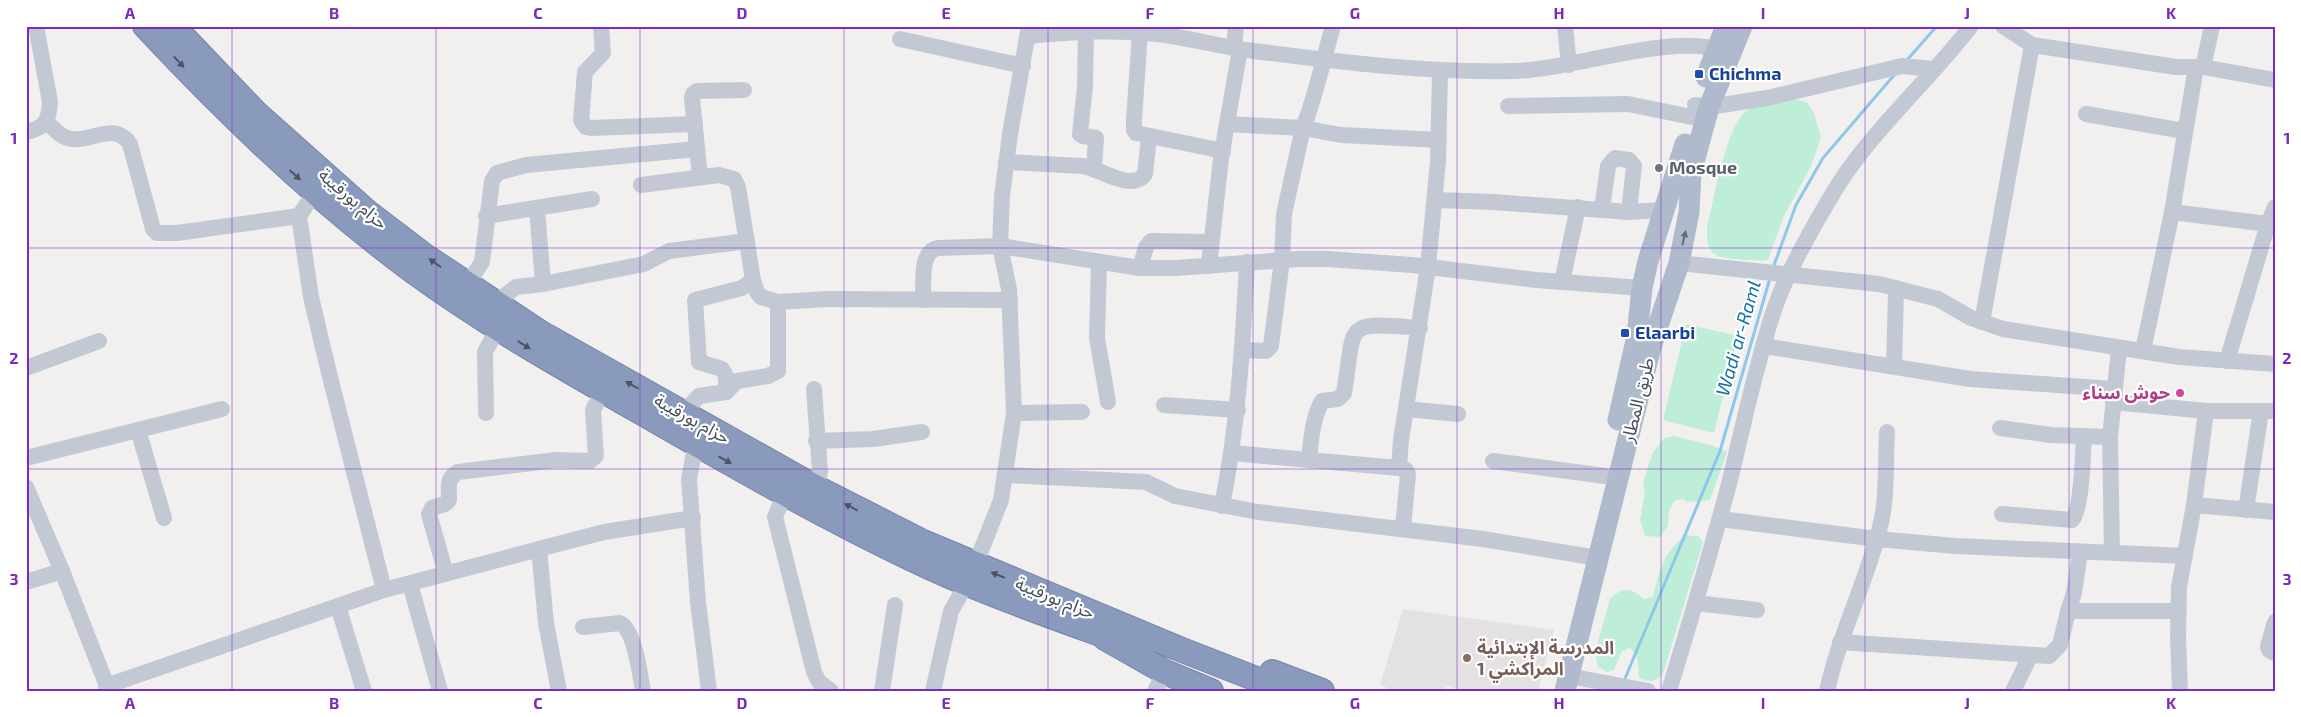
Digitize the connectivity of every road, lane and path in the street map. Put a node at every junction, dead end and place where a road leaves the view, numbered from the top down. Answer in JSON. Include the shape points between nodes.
{"nodes":[{"id":1,"x":36,"y":26,"type":"edge"},
{"id":2,"x":145,"y":26,"type":"edge"},
{"id":3,"x":173,"y":26,"type":"edge"},
{"id":4,"x":601,"y":26,"type":"edge"},
{"id":5,"x":1236,"y":26,"type":"edge"},
{"id":6,"x":1333,"y":26,"type":"edge"},
{"id":7,"x":1565,"y":26,"type":"edge"},
{"id":8,"x":1726,"y":26,"type":"edge"},
{"id":9,"x":1742,"y":26,"type":"edge"},
{"id":10,"x":1971,"y":26,"type":"edge"},
{"id":11,"x":2003,"y":26,"type":"edge"},
{"id":12,"x":2212,"y":26,"type":"edge"},
{"id":13,"x":1095,"y":29,"type":"edge"},
{"id":14,"x":1029,"y":31,"type":"edge"},
{"id":15,"x":1140,"y":32,"type":"junction"},
{"id":16,"x":900,"y":39,"type":"dead end"},
{"id":17,"x":2032,"y":45,"type":"junction"},
{"id":18,"x":1237,"y":48,"type":"junction"},
{"id":19,"x":1724,"y":51,"type":"junction"},
{"id":20,"x":1322,"y":60,"type":"junction"},
{"id":21,"x":1569,"y":65,"type":"junction"},
{"id":22,"x":1023,"y":66,"type":"junction"},
{"id":23,"x":2200,"y":67,"type":"junction"},
{"id":24,"x":1934,"y":69,"type":"junction"},
{"id":25,"x":1440,"y":71,"type":"junction"},
{"id":26,"x":2275,"y":80,"type":"edge"},
{"id":27,"x":744,"y":90,"type":"dead end"},
{"id":28,"x":1508,"y":106,"type":"dead end"},
{"id":29,"x":1699,"y":110,"type":"junction"},
{"id":30,"x":2086,"y":114,"type":"dead end"},
{"id":31,"x":46,"y":121,"type":"junction"},
{"id":32,"x":695,"y":124,"type":"junction"},
{"id":33,"x":1227,"y":124,"type":"junction"},
{"id":34,"x":1303,"y":128,"type":"junction"},
{"id":35,"x":2184,"y":131,"type":"junction"},
{"id":36,"x":26,"y":132,"type":"edge"},
{"id":37,"x":1149,"y":137,"type":"junction"},
{"id":38,"x":1439,"y":140,"type":"junction"},
{"id":39,"x":697,"y":148,"type":"junction"},
{"id":40,"x":1223,"y":151,"type":"junction"},
{"id":41,"x":1006,"y":162,"type":"junction"},
{"id":42,"x":1094,"y":168,"type":"junction"},
{"id":43,"x":700,"y":177,"type":"junction"},
{"id":44,"x":641,"y":185,"type":"dead end"},
{"id":45,"x":315,"y":192,"type":"junction"},
{"id":46,"x":592,"y":199,"type":"dead end"},
{"id":47,"x":1434,"y":200,"type":"junction"},
{"id":48,"x":1664,"y":206,"type":"junction"},
{"id":49,"x":1578,"y":207,"type":"junction"},
{"id":50,"x":538,"y":208,"type":"junction"},
{"id":51,"x":1602,"y":209,"type":"junction"},
{"id":52,"x":1629,"y":212,"type":"junction"},
{"id":53,"x":1689,"y":212,"type":"junction"},
{"id":54,"x":2172,"y":212,"type":"junction"},
{"id":55,"x":2272,"y":215,"type":"edge"},
{"id":56,"x":299,"y":216,"type":"junction"},
{"id":57,"x":486,"y":216,"type":"junction"},
{"id":58,"x":747,"y":241,"type":"junction"},
{"id":59,"x":1211,"y":242,"type":"junction"},
{"id":60,"x":1000,"y":246,"type":"junction"},
{"id":61,"x":1282,"y":260,"type":"junction"},
{"id":62,"x":1099,"y":262,"type":"junction"},
{"id":63,"x":1247,"y":262,"type":"junction"},
{"id":64,"x":1679,"y":263,"type":"junction"},
{"id":65,"x":1209,"y":266,"type":"junction"},
{"id":66,"x":1428,"y":267,"type":"junction"},
{"id":67,"x":1140,"y":268,"type":"junction"},
{"id":68,"x":1790,"y":276,"type":"junction"},
{"id":69,"x":753,"y":280,"type":"junction"},
{"id":70,"x":1562,"y":282,"type":"junction"},
{"id":71,"x":542,"y":284,"type":"junction"},
{"id":72,"x":466,"y":285,"type":"junction"},
{"id":73,"x":1896,"y":288,"type":"junction"},
{"id":74,"x":1642,"y":295,"type":"junction"},
{"id":75,"x":923,"y":300,"type":"junction"},
{"id":76,"x":1010,"y":300,"type":"junction"},
{"id":77,"x":778,"y":302,"type":"junction"},
{"id":78,"x":494,"y":304,"type":"junction"},
{"id":79,"x":1664,"y":308,"type":"junction"},
{"id":80,"x":1982,"y":322,"type":"junction"},
{"id":81,"x":498,"y":328,"type":"junction"},
{"id":82,"x":1420,"y":328,"type":"junction"},
{"id":83,"x":100,"y":340,"type":"dead end"},
{"id":84,"x":1764,"y":346,"type":"junction"},
{"id":85,"x":2119,"y":349,"type":"junction"},
{"id":86,"x":1242,"y":350,"type":"junction"},
{"id":87,"x":2143,"y":351,"type":"junction"},
{"id":88,"x":2227,"y":361,"type":"junction"},
{"id":89,"x":2275,"y":364,"type":"edge"},
{"id":90,"x":1894,"y":367,"type":"junction"},
{"id":91,"x":26,"y":368,"type":"edge"},
{"id":92,"x":814,"y":389,"type":"dead end"},
{"id":93,"x":603,"y":391,"type":"junction"},
{"id":94,"x":726,"y":392,"type":"junction"},
{"id":95,"x":2114,"y":396,"type":"junction"},
{"id":96,"x":1108,"y":402,"type":"dead end"},
{"id":97,"x":1164,"y":405,"type":"dead end"},
{"id":98,"x":222,"y":409,"type":"dead end"},
{"id":99,"x":1406,"y":409,"type":"junction"},
{"id":100,"x":1238,"y":410,"type":"junction"},
{"id":101,"x":2206,"y":411,"type":"junction"},
{"id":102,"x":2268,"y":411,"type":"edge"},
{"id":103,"x":1082,"y":412,"type":"dead end"},
{"id":104,"x":1014,"y":413,"type":"junction"},
{"id":105,"x":486,"y":414,"type":"dead end"},
{"id":106,"x":682,"y":414,"type":"junction"},
{"id":107,"x":1458,"y":414,"type":"dead end"},
{"id":108,"x":2000,"y":428,"type":"dead end"},
{"id":109,"x":138,"y":430,"type":"junction"},
{"id":110,"x":922,"y":432,"type":"dead end"},
{"id":111,"x":1887,"y":432,"type":"dead end"},
{"id":112,"x":2084,"y":436,"type":"junction"},
{"id":113,"x":2110,"y":437,"type":"junction"},
{"id":114,"x":816,"y":441,"type":"junction"},
{"id":115,"x":696,"y":444,"type":"junction"},
{"id":116,"x":1232,"y":453,"type":"junction"},
{"id":117,"x":26,"y":458,"type":"edge"},
{"id":118,"x":1309,"y":460,"type":"junction"},
{"id":119,"x":1493,"y":461,"type":"dead end"},
{"id":120,"x":1399,"y":468,"type":"junction"},
{"id":121,"x":1006,"y":475,"type":"junction"},
{"id":122,"x":1605,"y":476,"type":"junction"},
{"id":123,"x":26,"y":487,"type":"edge"},
{"id":124,"x":815,"y":487,"type":"junction"},
{"id":125,"x":785,"y":493,"type":"junction"},
{"id":126,"x":2194,"y":505,"type":"junction"},
{"id":127,"x":1222,"y":506,"type":"junction"},
{"id":128,"x":2246,"y":510,"type":"junction"},
{"id":129,"x":2275,"y":512,"type":"edge"},
{"id":130,"x":2002,"y":514,"type":"dead end"},
{"id":131,"x":164,"y":518,"type":"dead end"},
{"id":132,"x":693,"y":518,"type":"junction"},
{"id":133,"x":1720,"y":519,"type":"junction"},
{"id":134,"x":1403,"y":528,"type":"junction"},
{"id":135,"x":1877,"y":539,"type":"junction"},
{"id":136,"x":539,"y":549,"type":"junction"},
{"id":137,"x":2080,"y":552,"type":"junction"},
{"id":138,"x":2112,"y":552,"type":"junction"},
{"id":139,"x":2185,"y":556,"type":"junction"},
{"id":140,"x":1592,"y":557,"type":"junction"},
{"id":141,"x":62,"y":571,"type":"junction"},
{"id":142,"x":446,"y":574,"type":"junction"},
{"id":143,"x":971,"y":574,"type":"junction"},
{"id":144,"x":26,"y":582,"type":"edge"},
{"id":145,"x":410,"y":584,"type":"junction"},
{"id":146,"x":384,"y":590,"type":"junction"},
{"id":147,"x":1696,"y":603,"type":"junction"},
{"id":148,"x":895,"y":605,"type":"dead end"},
{"id":149,"x":338,"y":606,"type":"junction"},
{"id":150,"x":1757,"y":610,"type":"dead end"},
{"id":151,"x":2068,"y":611,"type":"junction"},
{"id":152,"x":2178,"y":611,"type":"junction"},
{"id":153,"x":2275,"y":622,"type":"edge"},
{"id":154,"x":1099,"y":625,"type":"junction"},
{"id":155,"x":583,"y":627,"type":"dead end"},
{"id":156,"x":1573,"y":632,"type":"junction"},
{"id":157,"x":1840,"y":642,"type":"junction"},
{"id":158,"x":2275,"y":654,"type":"edge"},
{"id":159,"x":2030,"y":656,"type":"junction"},
{"id":160,"x":1160,"y":682,"type":"edge"},
{"id":161,"x":1567,"y":684,"type":"edge"},
{"id":162,"x":107,"y":688,"type":"edge"},
{"id":163,"x":364,"y":691,"type":"edge"},
{"id":164,"x":440,"y":691,"type":"edge"},
{"id":165,"x":559,"y":691,"type":"edge"},
{"id":166,"x":643,"y":691,"type":"edge"},
{"id":167,"x":709,"y":691,"type":"edge"},
{"id":168,"x":831,"y":691,"type":"edge"},
{"id":169,"x":882,"y":691,"type":"edge"},
{"id":170,"x":933,"y":691,"type":"edge"},
{"id":171,"x":1211,"y":691,"type":"edge"},
{"id":172,"x":1248,"y":691,"type":"edge"},
{"id":173,"x":1287,"y":691,"type":"edge"},
{"id":174,"x":1322,"y":691,"type":"edge"},
{"id":175,"x":1550,"y":691,"type":"edge"},
{"id":176,"x":1648,"y":691,"type":"edge"},
{"id":177,"x":1669,"y":691,"type":"edge"},
{"id":178,"x":1827,"y":691,"type":"edge"},
{"id":179,"x":2013,"y":691,"type":"edge"},
{"id":180,"x":2180,"y":691,"type":"edge"}],
"edges":[{"from":1,"to":31,"type":"street","via":[[50,102]]},
{"from":2,"to":45,"type":"highway","name":"حزام بورقيبة","one_way":true,"via":[[242,127]]},
{"from":72,"to":3,"type":"highway","name":"حزام بورقيبة","one_way":true,"via":[[366,211],[307,161]]},
{"from":4,"to":32,"type":"street","via":[[603,52],[588,66],[583,81],[583,124],[591,128]]},
{"from":5,"to":18,"type":"street"},
{"from":6,"to":20,"type":"street"},
{"from":7,"to":21,"type":"street"},
{"from":8,"to":19,"type":"main road","name":"طريق المطار"},
{"from":9,"to":19,"type":"main road","name":"طريق المطار"},
{"from":10,"to":24,"type":"street"},
{"from":11,"to":17,"type":"street"},
{"from":12,"to":23,"type":"street"},
{"from":13,"to":14,"type":"street"},
{"from":13,"to":15,"type":"street"},
{"from":13,"to":42,"type":"street","via":[[1080,132],[1083,136],[1096,138]]},
{"from":14,"to":22,"type":"street"},
{"from":15,"to":18,"type":"street"},
{"from":15,"to":37,"type":"street","via":[[1134,130]]},
{"from":16,"to":22,"type":"street"},
{"from":17,"to":23,"type":"street","via":[[2176,67]]},
{"from":17,"to":80,"type":"street"},
{"from":18,"to":20,"type":"street"},
{"from":18,"to":33,"type":"street"},
{"from":19,"to":21,"type":"street","via":[[1684,45]]},
{"from":19,"to":29,"type":"main road","name":"طريق المطار"},
{"from":20,"to":25,"type":"street"},
{"from":20,"to":34,"type":"street","via":[[1318,86]]},
{"from":21,"to":25,"type":"street","via":[[1528,70]]},
{"from":22,"to":41,"type":"street"},
{"from":23,"to":26,"type":"street"},
{"from":23,"to":35,"type":"street"},
{"from":24,"to":29,"type":"street","via":[[1902,66],[1767,98]]},
{"from":24,"to":68,"type":"street","via":[[1885,121],[1856,160],[1822,212]]},
{"from":25,"to":38,"type":"street"},
{"from":27,"to":32,"type":"street","via":[[694,92]]},
{"from":28,"to":29,"type":"street","via":[[1628,104]]},
{"from":29,"to":48,"type":"main road","name":"طريق المطار"},
{"from":29,"to":53,"type":"main road","name":"طريق المطار"},
{"from":30,"to":35,"type":"street"},
{"from":31,"to":36,"type":"street","via":[[38,129]]},
{"from":31,"to":56,"type":"street","via":[[56,131],[74,140],[112,133],[125,137],[130,144],[153,229],[157,233]]},
{"from":32,"to":39,"type":"street"},
{"from":33,"to":34,"type":"street"},
{"from":33,"to":40,"type":"street"},
{"from":34,"to":38,"type":"street","via":[[1341,135]]},
{"from":34,"to":61,"type":"street","via":[[1285,206]]},
{"from":35,"to":54,"type":"street"},
{"from":37,"to":40,"type":"street"},
{"from":37,"to":42,"type":"street","via":[[1142,178],[1136,181],[1110,177]]},
{"from":38,"to":47,"type":"street"},
{"from":39,"to":43,"type":"street"},
{"from":39,"to":57,"type":"street","via":[[506,169],[497,173],[492,181]]},
{"from":40,"to":59,"type":"street"},
{"from":41,"to":42,"type":"street"},
{"from":41,"to":60,"type":"street"},
{"from":43,"to":44,"type":"street"},
{"from":43,"to":58,"type":"street","via":[[734,179]]},
{"from":45,"to":56,"type":"street"},
{"from":45,"to":81,"type":"highway","name":"حزام بورقيبة","via":[[413,272]]},
{"from":46,"to":50,"type":"street"},
{"from":47,"to":49,"type":"street"},
{"from":47,"to":66,"type":"street"},
{"from":48,"to":52,"type":"street"},
{"from":48,"to":53,"type":"main road","via":[[1675,204]]},
{"from":48,"to":74,"type":"main road","name":"طريق المطار"},
{"from":49,"to":51,"type":"street"},
{"from":49,"to":70,"type":"street"},
{"from":50,"to":57,"type":"street"},
{"from":50,"to":71,"type":"street"},
{"from":51,"to":52,"type":"street"},
{"from":51,"to":52,"type":"street","via":[[1608,166],[1615,158],[1629,160],[1634,166]]},
{"from":64,"to":53,"type":"main road","name":"طريق المطار","one_way":true},
{"from":54,"to":55,"type":"street"},
{"from":54,"to":87,"type":"street"},
{"from":55,"to":88,"type":"street"},
{"from":56,"to":146,"type":"street","via":[[311,296]]},
{"from":57,"to":72,"type":"street","via":[[482,262]]},
{"from":58,"to":69,"type":"street"},
{"from":58,"to":71,"type":"street","via":[[669,251],[644,264]]},
{"from":59,"to":65,"type":"street"},
{"from":59,"to":67,"type":"street","via":[[1151,241]]},
{"from":60,"to":62,"type":"street"},
{"from":60,"to":75,"type":"street","via":[[930,250],[926,258]]},
{"from":60,"to":76,"type":"street"},
{"from":61,"to":63,"type":"street"},
{"from":61,"to":66,"type":"street","via":[[1328,259]]},
{"from":61,"to":86,"type":"street","via":[[1271,346],[1266,351]]},
{"from":62,"to":67,"type":"street"},
{"from":62,"to":96,"type":"street","via":[[1097,338]]},
{"from":63,"to":65,"type":"street"},
{"from":63,"to":86,"type":"street"},
{"from":64,"to":68,"type":"street"},
{"from":64,"to":79,"type":"main road","name":"طريق المطار"},
{"from":65,"to":67,"type":"street"},
{"from":66,"to":70,"type":"street"},
{"from":66,"to":82,"type":"street"},
{"from":68,"to":73,"type":"street","via":[[1833,278]]},
{"from":68,"to":84,"type":"street","via":[[1773,312]]},
{"from":69,"to":77,"type":"street","via":[[761,296]]},
{"from":69,"to":94,"type":"street","via":[[742,288],[695,300],[699,362],[722,369],[726,376]]},
{"from":70,"to":74,"type":"street"},
{"from":71,"to":78,"type":"street","via":[[516,288]]},
{"from":72,"to":78,"type":"highway","name":"حزام بورقيبة"},
{"from":73,"to":80,"type":"street","via":[[1946,302],[1966,316]]},
{"from":73,"to":90,"type":"street"},
{"from":74,"to":79,"type":"main road","via":[[1650,306]]},
{"from":74,"to":122,"type":"main road","name":"طريق المطار","via":[[1637,336]]},
{"from":75,"to":76,"type":"street"},
{"from":75,"to":77,"type":"street"},
{"from":76,"to":104,"type":"street"},
{"from":77,"to":94,"type":"street","via":[[778,371],[737,381]]},
{"from":106,"to":78,"type":"highway","name":"حزام بورقيبة","one_way":true},
{"from":79,"to":140,"type":"main road","name":"طريق المطار","via":[[1650,347]]},
{"from":80,"to":85,"type":"street","via":[[2003,329]]},
{"from":81,"to":93,"type":"highway","name":"حزام بورقيبة","one_way":true},
{"from":81,"to":105,"type":"street","via":[[485,352]]},
{"from":82,"to":99,"type":"street"},
{"from":82,"to":118,"type":"street","via":[[1376,325],[1356,332],[1350,344],[1344,393],[1338,399],[1322,402],[1312,434]]},
{"from":83,"to":91,"type":"street"},
{"from":84,"to":90,"type":"street"},
{"from":84,"to":133,"type":"street"},
{"from":85,"to":87,"type":"street"},
{"from":85,"to":95,"type":"street"},
{"from":86,"to":100,"type":"street"},
{"from":87,"to":88,"type":"street"},
{"from":88,"to":89,"type":"street"},
{"from":90,"to":95,"type":"street"},
{"from":92,"to":114,"type":"street"},
{"from":93,"to":115,"type":"highway","name":"حزام بورقيبة"},
{"from":93,"to":142,"type":"street","via":[[593,410],[596,456],[590,461],[556,460],[458,472],[451,477],[447,502],[432,508],[429,514]]},
{"from":94,"to":106,"type":"street","via":[[699,396]]},
{"from":95,"to":101,"type":"street"},
{"from":95,"to":113,"type":"street"},
{"from":97,"to":100,"type":"street"},
{"from":98,"to":109,"type":"street"},
{"from":99,"to":107,"type":"street"},
{"from":99,"to":120,"type":"street"},
{"from":100,"to":116,"type":"street"},
{"from":101,"to":102,"type":"street"},
{"from":101,"to":126,"type":"street"},
{"from":102,"to":128,"type":"street"},
{"from":103,"to":104,"type":"street"},
{"from":104,"to":121,"type":"street"},
{"from":106,"to":124,"type":"highway","name":"حزام بورقيبة"},
{"from":108,"to":112,"type":"street"},
{"from":109,"to":117,"type":"street"},
{"from":109,"to":131,"type":"street"},
{"from":110,"to":114,"type":"street"},
{"from":111,"to":135,"type":"street","via":[[1882,514]]},
{"from":112,"to":113,"type":"street"},
{"from":112,"to":130,"type":"street","via":[[2077,509],[2072,520]]},
{"from":113,"to":138,"type":"street"},
{"from":114,"to":124,"type":"street","via":[[820,472]]},
{"from":115,"to":125,"type":"highway","name":"حزام بورقيبة","one_way":true},
{"from":115,"to":132,"type":"street","via":[[689,479]]},
{"from":116,"to":118,"type":"street"},
{"from":116,"to":127,"type":"street"},
{"from":118,"to":120,"type":"street"},
{"from":119,"to":122,"type":"street"},
{"from":120,"to":134,"type":"street","via":[[1408,474]]},
{"from":121,"to":127,"type":"street","via":[[1146,482],[1175,496]]},
{"from":121,"to":143,"type":"street","via":[[996,515]]},
{"from":122,"to":140,"type":"main road","name":"طريق المطار"},
{"from":123,"to":141,"type":"street"},
{"from":143,"to":124,"type":"highway","name":"حزام بورقيبة","one_way":true,"via":[[923,542]]},
{"from":125,"to":143,"type":"highway","name":"حزام بورقيبة","via":[[912,559]]},
{"from":125,"to":168,"type":"street","via":[[775,517],[814,672],[819,682]]},
{"from":126,"to":128,"type":"street"},
{"from":126,"to":139,"type":"street"},
{"from":127,"to":134,"type":"street"},
{"from":128,"to":129,"type":"street"},
{"from":132,"to":136,"type":"street","via":[[604,532]]},
{"from":132,"to":167,"type":"street","via":[[698,602]]},
{"from":133,"to":135,"type":"street"},
{"from":133,"to":147,"type":"street"},
{"from":134,"to":140,"type":"street"},
{"from":135,"to":137,"type":"street"},
{"from":135,"to":157,"type":"street"},
{"from":136,"to":142,"type":"street"},
{"from":136,"to":165,"type":"street","via":[[546,623]]},
{"from":137,"to":138,"type":"street"},
{"from":137,"to":151,"type":"street"},
{"from":138,"to":139,"type":"street"},
{"from":139,"to":152,"type":"street"},
{"from":140,"to":156,"type":"main road","name":"طريق المطار"},
{"from":141,"to":144,"type":"street"},
{"from":141,"to":162,"type":"street"},
{"from":142,"to":145,"type":"street"},
{"from":143,"to":154,"type":"highway","name":"حزام بورقيبة"},
{"from":143,"to":170,"type":"street","via":[[951,611]]},
{"from":145,"to":146,"type":"street"},
{"from":145,"to":164,"type":"street"},
{"from":146,"to":149,"type":"street"},
{"from":147,"to":150,"type":"street"},
{"from":147,"to":177,"type":"street"},
{"from":148,"to":169,"type":"street"},
{"from":149,"to":162,"type":"street"},
{"from":149,"to":163,"type":"street"},
{"from":151,"to":152,"type":"street"},
{"from":151,"to":159,"type":"street","via":[[2056,651],[2049,656]]},
{"from":152,"to":180,"type":"street"},
{"from":153,"to":158,"type":"street","via":[[2268,646]]},
{"from":154,"to":160,"type":"highway"},
{"from":154,"to":172,"type":"highway","name":"حزام بورقيبة"},
{"from":154,"to":173,"type":"highway","name":"حزام بورقيبة"},
{"from":154,"to":174,"type":"highway","via":[[1190,641]]},
{"from":155,"to":166,"type":"street","via":[[620,623],[625,626],[631,637]]},
{"from":156,"to":161,"type":"main road","name":"طريق المطار"},
{"from":156,"to":175,"type":"main road","name":"طريق المطار"},
{"from":157,"to":159,"type":"street"},
{"from":157,"to":178,"type":"street"},
{"from":159,"to":179,"type":"street"},
{"from":160,"to":171,"type":"highway"},
{"from":161,"to":176,"type":"street"}]}
